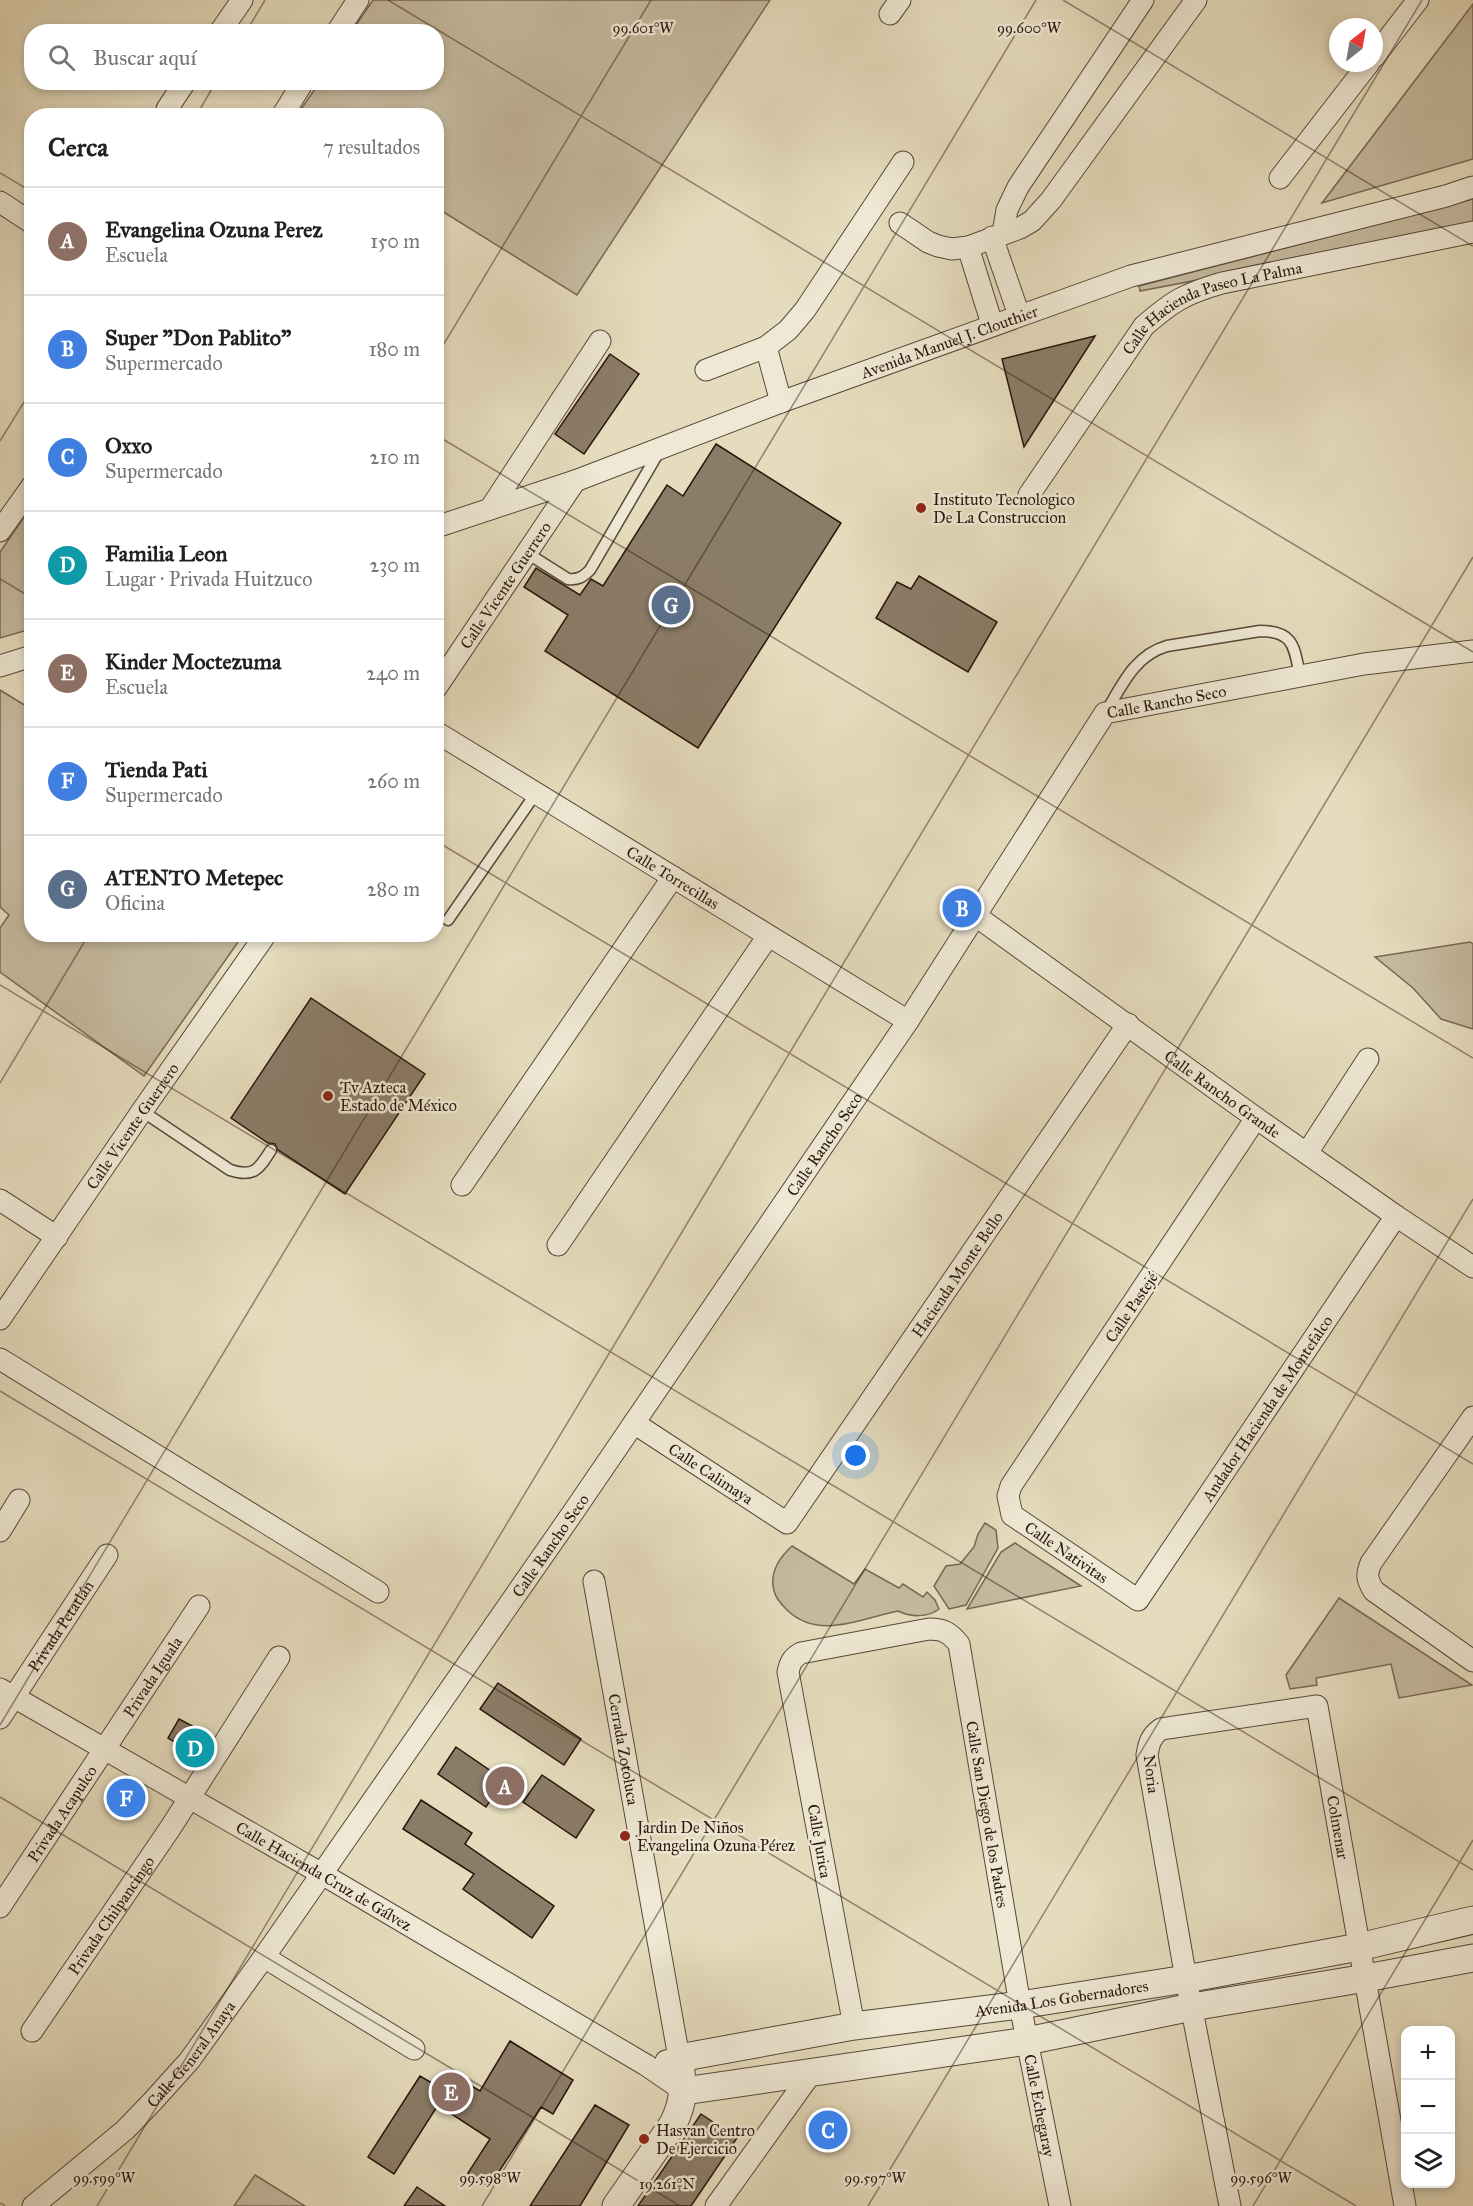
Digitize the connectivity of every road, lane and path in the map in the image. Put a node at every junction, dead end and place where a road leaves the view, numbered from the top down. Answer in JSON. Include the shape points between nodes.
{"nodes":[{"id":1,"x":242,"y":0,"type":"edge"},
{"id":2,"x":358,"y":0,"type":"edge"},
{"id":3,"x":1143,"y":0,"type":"edge"},
{"id":4,"x":1197,"y":0,"type":"edge"},
{"id":5,"x":1418,"y":0,"type":"edge"},
{"id":6,"x":226,"y":24,"type":"edge"},
{"id":7,"x":342,"y":24,"type":"edge"},
{"id":8,"x":1383,"y":45,"type":"edge"},
{"id":9,"x":1362,"y":72,"type":"edge"},
{"id":10,"x":180,"y":90,"type":"edge"},
{"id":11,"x":298,"y":90,"type":"edge"},
{"id":12,"x":168,"y":108,"type":"edge"},
{"id":13,"x":287,"y":108,"type":"edge"},
{"id":14,"x":903,"y":162,"type":"dead end"},
{"id":15,"x":1280,"y":178,"type":"dead end"},
{"id":16,"x":1473,"y":187,"type":"edge"},
{"id":17,"x":0,"y":202,"type":"edge"},
{"id":18,"x":24,"y":218,"type":"edge"},
{"id":19,"x":900,"y":223,"type":"dead end"},
{"id":20,"x":1473,"y":232,"type":"edge"},
{"id":21,"x":998,"y":235,"type":"junction"},
{"id":22,"x":968,"y":247,"type":"junction"},
{"id":23,"x":1019,"y":315,"type":"junction"},
{"id":24,"x":992,"y":324,"type":"junction"},
{"id":25,"x":600,"y":341,"type":"dead end"},
{"id":26,"x":766,"y":346,"type":"junction"},
{"id":27,"x":706,"y":370,"type":"dead end"},
{"id":28,"x":781,"y":402,"type":"junction"},
{"id":29,"x":660,"y":449,"type":"junction"},
{"id":30,"x":575,"y":481,"type":"junction"},
{"id":31,"x":1029,"y":495,"type":"dead end"},
{"id":32,"x":24,"y":497,"type":"edge"},
{"id":33,"x":490,"y":509,"type":"junction"},
{"id":34,"x":444,"y":524,"type":"edge"},
{"id":35,"x":0,"y":531,"type":"edge"},
{"id":36,"x":527,"y":554,"type":"junction"},
{"id":37,"x":1473,"y":651,"type":"edge"},
{"id":38,"x":24,"y":658,"type":"edge"},
{"id":39,"x":0,"y":666,"type":"edge"},
{"id":40,"x":444,"y":676,"type":"edge"},
{"id":41,"x":1300,"y":676,"type":"junction"},
{"id":42,"x":1105,"y":713,"type":"junction"},
{"id":43,"x":444,"y":737,"type":"edge"},
{"id":44,"x":536,"y":793,"type":"junction"},
{"id":45,"x":673,"y":877,"type":"junction"},
{"id":46,"x":976,"y":916,"type":"junction"},
{"id":47,"x":448,"y":920,"type":"dead end"},
{"id":48,"x":768,"y":936,"type":"junction"},
{"id":49,"x":260,"y":942,"type":"edge"},
{"id":50,"x":908,"y":1021,"type":"junction"},
{"id":51,"x":1128,"y":1024,"type":"junction"},
{"id":52,"x":1368,"y":1059,"type":"dead end"},
{"id":53,"x":142,"y":1111,"type":"junction"},
{"id":54,"x":1256,"y":1118,"type":"junction"},
{"id":55,"x":271,"y":1150,"type":"dead end"},
{"id":56,"x":1307,"y":1153,"type":"junction"},
{"id":57,"x":462,"y":1185,"type":"dead end"},
{"id":58,"x":0,"y":1200,"type":"edge"},
{"id":59,"x":1396,"y":1216,"type":"junction"},
{"id":60,"x":57,"y":1237,"type":"junction"},
{"id":61,"x":558,"y":1245,"type":"dead end"},
{"id":62,"x":1472,"y":1265,"type":"edge"},
{"id":63,"x":2,"y":1310,"type":"edge"},
{"id":64,"x":0,"y":1359,"type":"edge"},
{"id":65,"x":1473,"y":1418,"type":"edge"},
{"id":66,"x":634,"y":1423,"type":"junction"},
{"id":67,"x":1008,"y":1496,"type":"joint"},
{"id":68,"x":19,"y":1500,"type":"dead end"},
{"id":69,"x":787,"y":1523,"type":"joint"},
{"id":70,"x":0,"y":1531,"type":"edge"},
{"id":71,"x":107,"y":1555,"type":"dead end"},
{"id":72,"x":594,"y":1581,"type":"dead end"},
{"id":73,"x":378,"y":1592,"type":"dead end"},
{"id":74,"x":1138,"y":1600,"type":"joint"},
{"id":75,"x":199,"y":1606,"type":"dead end"},
{"id":76,"x":942,"y":1629,"type":"joint"},
{"id":77,"x":1465,"y":1655,"type":"edge"},
{"id":78,"x":279,"y":1657,"type":"dead end"},
{"id":79,"x":7,"y":1693,"type":"edge"},
{"id":80,"x":1317,"y":1707,"type":"joint"},
{"id":81,"x":0,"y":1718,"type":"edge"},
{"id":82,"x":105,"y":1748,"type":"junction"},
{"id":83,"x":189,"y":1799,"type":"junction"},
{"id":84,"x":322,"y":1874,"type":"junction"},
{"id":85,"x":0,"y":1907,"type":"edge"},
{"id":86,"x":1473,"y":1920,"type":"edge"},
{"id":87,"x":1359,"y":1947,"type":"junction"},
{"id":88,"x":264,"y":1958,"type":"junction"},
{"id":89,"x":1473,"y":1958,"type":"edge"},
{"id":90,"x":1366,"y":1978,"type":"junction"},
{"id":91,"x":1186,"y":1979,"type":"junction"},
{"id":92,"x":1020,"y":2005,"type":"junction"},
{"id":93,"x":1192,"y":2007,"type":"junction"},
{"id":94,"x":854,"y":2026,"type":"junction"},
{"id":95,"x":32,"y":2031,"type":"dead end"},
{"id":96,"x":1027,"y":2041,"type":"junction"},
{"id":97,"x":414,"y":2049,"type":"dead end"},
{"id":98,"x":679,"y":2058,"type":"junction"},
{"id":99,"x":646,"y":2065,"type":"junction"},
{"id":100,"x":812,"y":2072,"type":"junction"},
{"id":101,"x":684,"y":2091,"type":"junction"},
{"id":102,"x":33,"y":2206,"type":"edge"},
{"id":103,"x":616,"y":2206,"type":"edge"},
{"id":104,"x":716,"y":2206,"type":"edge"},
{"id":105,"x":1060,"y":2206,"type":"edge"},
{"id":106,"x":1230,"y":2206,"type":"edge"},
{"id":107,"x":1405,"y":2206,"type":"edge"}],
"edges":[{"from":1,"to":6,"type":"street"},
{"from":2,"to":7,"type":"street"},
{"from":3,"to":21,"type":"street","via":[[1018,187]]},
{"from":4,"to":21,"type":"street","via":[[1051,200],[1032,221]]},
{"from":5,"to":8,"type":"street"},
{"from":9,"to":15,"type":"street"},
{"from":10,"to":12,"type":"street"},
{"from":11,"to":13,"type":"street"},
{"from":14,"to":26,"type":"street","via":[[805,310],[788,330]]},
{"from":16,"to":23,"type":"street","name":"Avenida Manuel J. Clouthier","via":[[1131,276]]},
{"from":17,"to":18,"type":"street"},
{"from":19,"to":22,"type":"street","via":[[938,246]]},
{"from":20,"to":31,"type":"street","name":"Calle Hacienda Paseo La Palma","via":[[1222,284],[1191,292],[1169,304],[1144,326]]},
{"from":21,"to":22,"type":"street"},
{"from":21,"to":23,"type":"street"},
{"from":22,"to":24,"type":"street"},
{"from":23,"to":24,"type":"street","name":"Avenida Manuel J. Clouthier"},
{"from":24,"to":28,"type":"street","name":"Avenida Manuel J. Clouthier"},
{"from":25,"to":33,"type":"street"},
{"from":26,"to":27,"type":"street"},
{"from":26,"to":28,"type":"street"},
{"from":28,"to":29,"type":"street","name":"Avenida Manuel J. Clouthier"},
{"from":29,"to":30,"type":"street","name":"Avenida Manuel J. Clouthier"},
{"from":29,"to":36,"type":"lane","via":[[590,570],[582,577],[568,579]]},
{"from":30,"to":33,"type":"street","name":"Avenida Manuel J. Clouthier"},
{"from":30,"to":36,"type":"street","name":"Calle Vicente Guerrero"},
{"from":32,"to":35,"type":"street"},
{"from":33,"to":34,"type":"street","name":"Avenida Manuel J. Clouthier"},
{"from":36,"to":40,"type":"street","name":"Calle Vicente Guerrero"},
{"from":37,"to":41,"type":"street","name":"Calle Rancho Seco"},
{"from":38,"to":39,"type":"street"},
{"from":41,"to":42,"type":"street","name":"Calle Rancho Seco"},
{"from":41,"to":42,"type":"lane","via":[[1294,647],[1275,631],[1167,646],[1142,658]]},
{"from":42,"to":46,"type":"street","name":"Calle Rancho Seco"},
{"from":43,"to":44,"type":"street","name":"Calle Torrecillas"},
{"from":44,"to":45,"type":"street","name":"Calle Torrecillas"},
{"from":44,"to":47,"type":"lane"},
{"from":45,"to":48,"type":"street","name":"Calle Torrecillas"},
{"from":45,"to":57,"type":"street"},
{"from":46,"to":50,"type":"street","name":"Calle Rancho Seco"},
{"from":46,"to":51,"type":"street","name":"Calle Rancho Grande"},
{"from":48,"to":50,"type":"street","name":"Calle Torrecillas"},
{"from":48,"to":61,"type":"street"},
{"from":49,"to":53,"type":"street","name":"Calle Vicente Guerrero"},
{"from":50,"to":66,"type":"street","name":"Calle Rancho Seco"},
{"from":51,"to":54,"type":"street","name":"Calle Rancho Grande"},
{"from":51,"to":69,"type":"street","name":"Hacienda Monte Bello"},
{"from":52,"to":56,"type":"street"},
{"from":53,"to":55,"type":"lane","via":[[230,1170],[243,1174],[260,1166]]},
{"from":53,"to":60,"type":"street","name":"Calle Vicente Guerrero"},
{"from":54,"to":56,"type":"street","name":"Calle Rancho Grande"},
{"from":54,"to":67,"type":"street","name":"Calle Pastejé"},
{"from":56,"to":59,"type":"street","name":"Calle Rancho Grande"},
{"from":58,"to":60,"type":"street"},
{"from":59,"to":62,"type":"street","name":"Calle Rancho Grande"},
{"from":59,"to":74,"type":"street","name":"Andador Hacienda de Montefalco"},
{"from":60,"to":63,"type":"street","name":"Calle Vicente Guerrero"},
{"from":64,"to":73,"type":"street"},
{"from":65,"to":77,"type":"street","via":[[1367,1573],[1374,1591]]},
{"from":66,"to":69,"type":"street","name":"Calle Calimaya"},
{"from":66,"to":84,"type":"street","name":"Calle Rancho Seco"},
{"from":67,"to":74,"type":"street","name":"Calle Nativitas","via":[[1012,1515]]},
{"from":68,"to":70,"type":"street"},
{"from":71,"to":79,"type":"street","name":"Privada Petatlán"},
{"from":72,"to":98,"type":"street","name":"Cerrada Zotoluca"},
{"from":75,"to":82,"type":"street","name":"Privada Iguala"},
{"from":76,"to":92,"type":"street","name":"Calle San Diego de los Padres","via":[[958,1644]]},
{"from":76,"to":94,"type":"street","name":"Calle Jurica","via":[[801,1653],[794,1657],[788,1672]]},
{"from":78,"to":83,"type":"street","name":"Privada Chilpancingo"},
{"from":79,"to":81,"type":"street","name":"Privada Petatlán"},
{"from":79,"to":82,"type":"street","name":"Calle Hacienda Cruz de Gálvez"},
{"from":80,"to":87,"type":"street","name":"Colmenar"},
{"from":80,"to":91,"type":"street","name":"Noria","via":[[1161,1729],[1150,1742],[1147,1755]]},
{"from":82,"to":83,"type":"street","name":"Calle Hacienda Cruz de Gálvez"},
{"from":82,"to":85,"type":"street","name":"Privada Acapulco"},
{"from":83,"to":84,"type":"street","name":"Calle Hacienda Cruz de Gálvez"},
{"from":83,"to":95,"type":"street","name":"Privada Chilpancingo"},
{"from":84,"to":88,"type":"street","name":"Calle General Anaya"},
{"from":84,"to":99,"type":"street","name":"Calle Hacienda Cruz de Gálvez"},
{"from":86,"to":87,"type":"street","name":"Avenida Los Gobernadores"},
{"from":87,"to":90,"type":"street","name":"Colmenar"},
{"from":87,"to":91,"type":"street","name":"Avenida Los Gobernadores"},
{"from":88,"to":97,"type":"street"},
{"from":88,"to":102,"type":"street","name":"Calle General Anaya","via":[[189,2061],[152,2102],[125,2130]]},
{"from":89,"to":90,"type":"street","name":"Avenida Los Gobernadores"},
{"from":90,"to":93,"type":"street","name":"Avenida Los Gobernadores"},
{"from":90,"to":107,"type":"street","name":"Colmenar"},
{"from":91,"to":92,"type":"street","name":"Avenida Los Gobernadores"},
{"from":91,"to":93,"type":"street","name":"Noria"},
{"from":92,"to":94,"type":"street","name":"Avenida Los Gobernadores"},
{"from":92,"to":96,"type":"street","name":"Calle Echegaray"},
{"from":93,"to":96,"type":"street","name":"Avenida Los Gobernadores"},
{"from":93,"to":106,"type":"street","name":"Noria"},
{"from":94,"to":98,"type":"street","name":"Avenida Los Gobernadores"},
{"from":96,"to":100,"type":"street","name":"Avenida Los Gobernadores"},
{"from":96,"to":105,"type":"street","name":"Calle Echegaray"},
{"from":98,"to":99,"type":"street"},
{"from":98,"to":101,"type":"street"},
{"from":99,"to":101,"type":"street","name":"Calle Hacienda Cruz de Gálvez"},
{"from":100,"to":101,"type":"street","name":"Avenida Los Gobernadores"},
{"from":100,"to":104,"type":"street"},
{"from":101,"to":103,"type":"street","via":[[673,2124]]}]}
